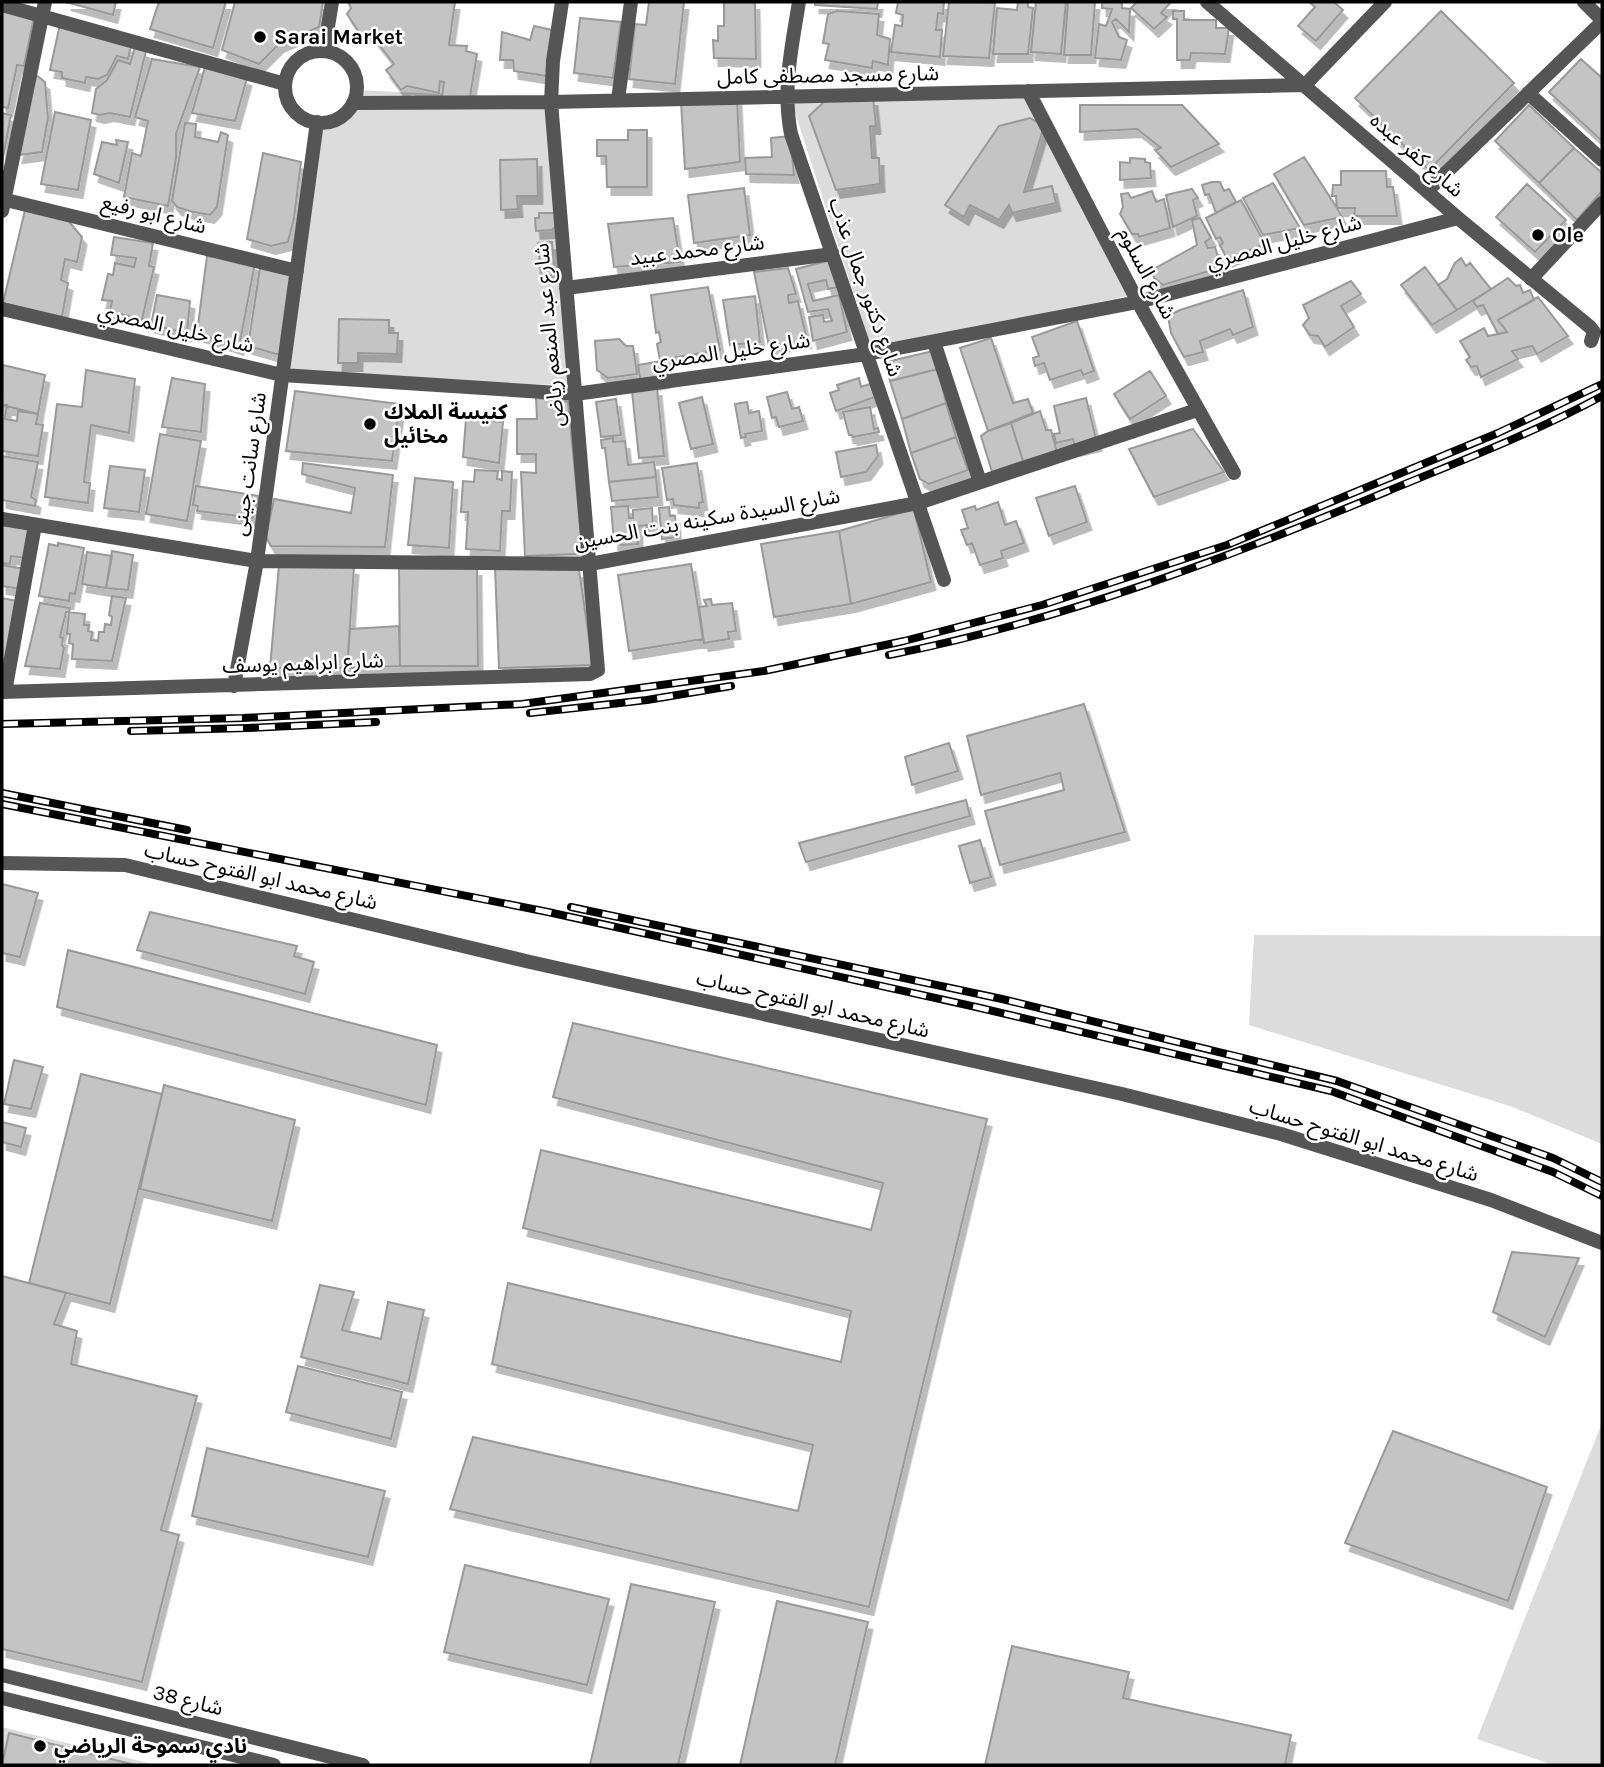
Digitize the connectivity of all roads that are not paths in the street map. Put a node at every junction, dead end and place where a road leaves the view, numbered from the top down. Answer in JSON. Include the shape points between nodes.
{"nodes":[{"id":1,"x":332,"y":2,"type":"edge"},
{"id":2,"x":562,"y":2,"type":"edge"},
{"id":3,"x":631,"y":2,"type":"edge"},
{"id":4,"x":799,"y":2,"type":"edge"},
{"id":5,"x":1207,"y":2,"type":"edge"},
{"id":6,"x":1385,"y":2,"type":"edge"},
{"id":7,"x":1584,"y":2,"type":"edge"},
{"id":8,"x":2,"y":5,"type":"edge"},
{"id":9,"x":43,"y":9,"type":"edge"},
{"id":10,"x":1602,"y":21,"type":"edge"},
{"id":11,"x":324,"y":51,"type":"junction"},
{"id":12,"x":285,"y":84,"type":"junction"},
{"id":13,"x":1305,"y":85,"type":"junction"},
{"id":14,"x":1028,"y":91,"type":"junction"},
{"id":15,"x":1528,"y":93,"type":"junction"},
{"id":16,"x":787,"y":96,"type":"junction"},
{"id":17,"x":618,"y":100,"type":"junction"},
{"id":18,"x":551,"y":102,"type":"junction"},
{"id":19,"x":353,"y":103,"type":"junction"},
{"id":20,"x":317,"y":122,"type":"junction"},
{"id":21,"x":1602,"y":160,"type":"edge"},
{"id":22,"x":1427,"y":191,"type":"junction"},
{"id":23,"x":3,"y":203,"type":"edge"},
{"id":24,"x":1602,"y":203,"type":"edge"},
{"id":25,"x":1458,"y":218,"type":"junction"},
{"id":26,"x":833,"y":254,"type":"junction"},
{"id":27,"x":297,"y":271,"type":"junction"},
{"id":28,"x":1531,"y":279,"type":"junction"},
{"id":29,"x":566,"y":288,"type":"junction"},
{"id":30,"x":1138,"y":302,"type":"junction"},
{"id":31,"x":2,"y":309,"type":"edge"},
{"id":32,"x":1591,"y":341,"type":"dead end"},
{"id":33,"x":934,"y":342,"type":"junction"},
{"id":34,"x":867,"y":354,"type":"junction"},
{"id":35,"x":282,"y":375,"type":"junction"},
{"id":36,"x":575,"y":394,"type":"junction"},
{"id":37,"x":1197,"y":410,"type":"junction"},
{"id":38,"x":1234,"y":472,"type":"dead end"},
{"id":39,"x":980,"y":482,"type":"junction"},
{"id":40,"x":918,"y":503,"type":"junction"},
{"id":41,"x":2,"y":519,"type":"edge"},
{"id":42,"x":35,"y":525,"type":"junction"},
{"id":43,"x":257,"y":561,"type":"junction"},
{"id":44,"x":590,"y":564,"type":"junction"},
{"id":45,"x":944,"y":580,"type":"dead end"},
{"id":46,"x":599,"y":664,"type":"joint"},
{"id":47,"x":234,"y":686,"type":"junction"},
{"id":48,"x":4,"y":692,"type":"edge"},
{"id":49,"x":2,"y":863,"type":"edge"},
{"id":50,"x":1602,"y":1242,"type":"edge"},
{"id":51,"x":2,"y":1675,"type":"edge"},
{"id":52,"x":2,"y":1698,"type":"edge"},
{"id":53,"x":274,"y":1765,"type":"edge"},
{"id":54,"x":363,"y":1765,"type":"edge"}],
"edges":[{"from":1,"to":11,"type":"street"},
{"from":2,"to":18,"type":"street","name":"شارع عبد المنعم رياض"},
{"from":3,"to":17,"type":"street"},
{"from":4,"to":16,"type":"street","name":"شارع دكتور جمال عذب"},
{"from":5,"to":13,"type":"street","name":"شارع كفر عبده"},
{"from":6,"to":13,"type":"street"},
{"from":7,"to":10,"type":"street"},
{"from":8,"to":9,"type":"street"},
{"from":9,"to":12,"type":"street"},
{"from":9,"to":23,"type":"street"},
{"from":10,"to":15,"type":"street"},
{"from":11,"to":12,"type":"street","via":[[295,62]]},
{"from":11,"to":19,"type":"street","via":[[340,57],[352,69],[356,84]]},
{"from":12,"to":20,"type":"street","via":[[293,109]]},
{"from":13,"to":14,"type":"street","name":"شارع مسجد مصطفى كامل"},
{"from":13,"to":22,"type":"street","name":"شارع كفر عبده"},
{"from":14,"to":16,"type":"street","name":"شارع مسجد مصطفى كامل"},
{"from":14,"to":30,"type":"street","name":"شارع السلوم"},
{"from":15,"to":21,"type":"street"},
{"from":15,"to":22,"type":"street"},
{"from":16,"to":17,"type":"street","name":"شارع مسجد مصطفى كامل"},
{"from":16,"to":26,"type":"street","name":"شارع دكتور جمال عذب","via":[[792,134]]},
{"from":17,"to":18,"type":"street","name":"شارع مسجد مصطفى كامل"},
{"from":18,"to":19,"type":"street","name":"شارع مسجد مصطفى كامل"},
{"from":18,"to":29,"type":"street","name":"شارع عبد المنعم رياض"},
{"from":19,"to":20,"type":"street","via":[[332,121]]},
{"from":20,"to":27,"type":"street","name":"شارع سانت جينى"},
{"from":22,"to":25,"type":"street","name":"شارع كفر عبده"},
{"from":23,"to":27,"type":"street","name":"شارع ابو رفيع"},
{"from":24,"to":28,"type":"street"},
{"from":25,"to":28,"type":"street","name":"شارع كفر عبده"},
{"from":25,"to":30,"type":"street","name":"شارع خليل المصري"},
{"from":26,"to":29,"type":"street","name":"شارع محمد عبيد"},
{"from":26,"to":34,"type":"street","name":"شارع دكتور جمال عذب"},
{"from":27,"to":35,"type":"street","name":"شارع سانت جينى"},
{"from":28,"to":32,"type":"street","name":"شارع كفر عبده","via":[[1592,329]]},
{"from":29,"to":36,"type":"street","name":"شارع عبد المنعم رياض"},
{"from":30,"to":33,"type":"street","name":"شارع خليل المصري"},
{"from":30,"to":37,"type":"street","name":"شارع السلوم"},
{"from":31,"to":35,"type":"street","name":"شارع خليل المصري"},
{"from":33,"to":34,"type":"street","name":"شارع خليل المصري"},
{"from":33,"to":39,"type":"street"},
{"from":34,"to":36,"type":"street","name":"شارع خليل المصري"},
{"from":34,"to":40,"type":"street","name":"شارع دكتور جمال عذب"},
{"from":35,"to":36,"type":"street","name":"شارع خليل المصري"},
{"from":35,"to":43,"type":"street","name":"شارع سانت جينى"},
{"from":36,"to":44,"type":"street","name":"شارع عبد المنعم رياض"},
{"from":37,"to":38,"type":"street","name":"شارع السلوم"},
{"from":37,"to":39,"type":"street","name":"شارع السيدة سكينه بنت الحسين"},
{"from":39,"to":40,"type":"street","name":"شارع السيدة سكينه بنت الحسين"},
{"from":40,"to":44,"type":"street","name":"شارع السيدة سكينه بنت الحسين"},
{"from":40,"to":45,"type":"street","name":"شارع دكتور جمال عذب"},
{"from":41,"to":42,"type":"street","name":"شارع السيدة سكينه بنت الحسين"},
{"from":42,"to":43,"type":"street","name":"شارع السيدة سكينه بنت الحسين"},
{"from":42,"to":48,"type":"street"},
{"from":43,"to":44,"type":"street","name":"شارع السيدة سكينه بنت الحسين"},
{"from":43,"to":47,"type":"street","name":"شارع سانت جينى"},
{"from":44,"to":46,"type":"street","name":"شارع عبد المنعم رياض"},
{"from":46,"to":47,"type":"street","name":"شارع ابراهيم يوسف","via":[[590,674]]},
{"from":47,"to":48,"type":"street","name":"شارع ابراهيم يوسف"},
{"from":49,"to":50,"type":"street","name":"شارع محمد ابو الفتوح حساب","via":[[125,865],[530,962],[1122,1094],[1294,1138],[1491,1200]]},
{"from":51,"to":54,"type":"street","name":"شارع 38"},
{"from":52,"to":53,"type":"street","name":"شارع 38"}]}
